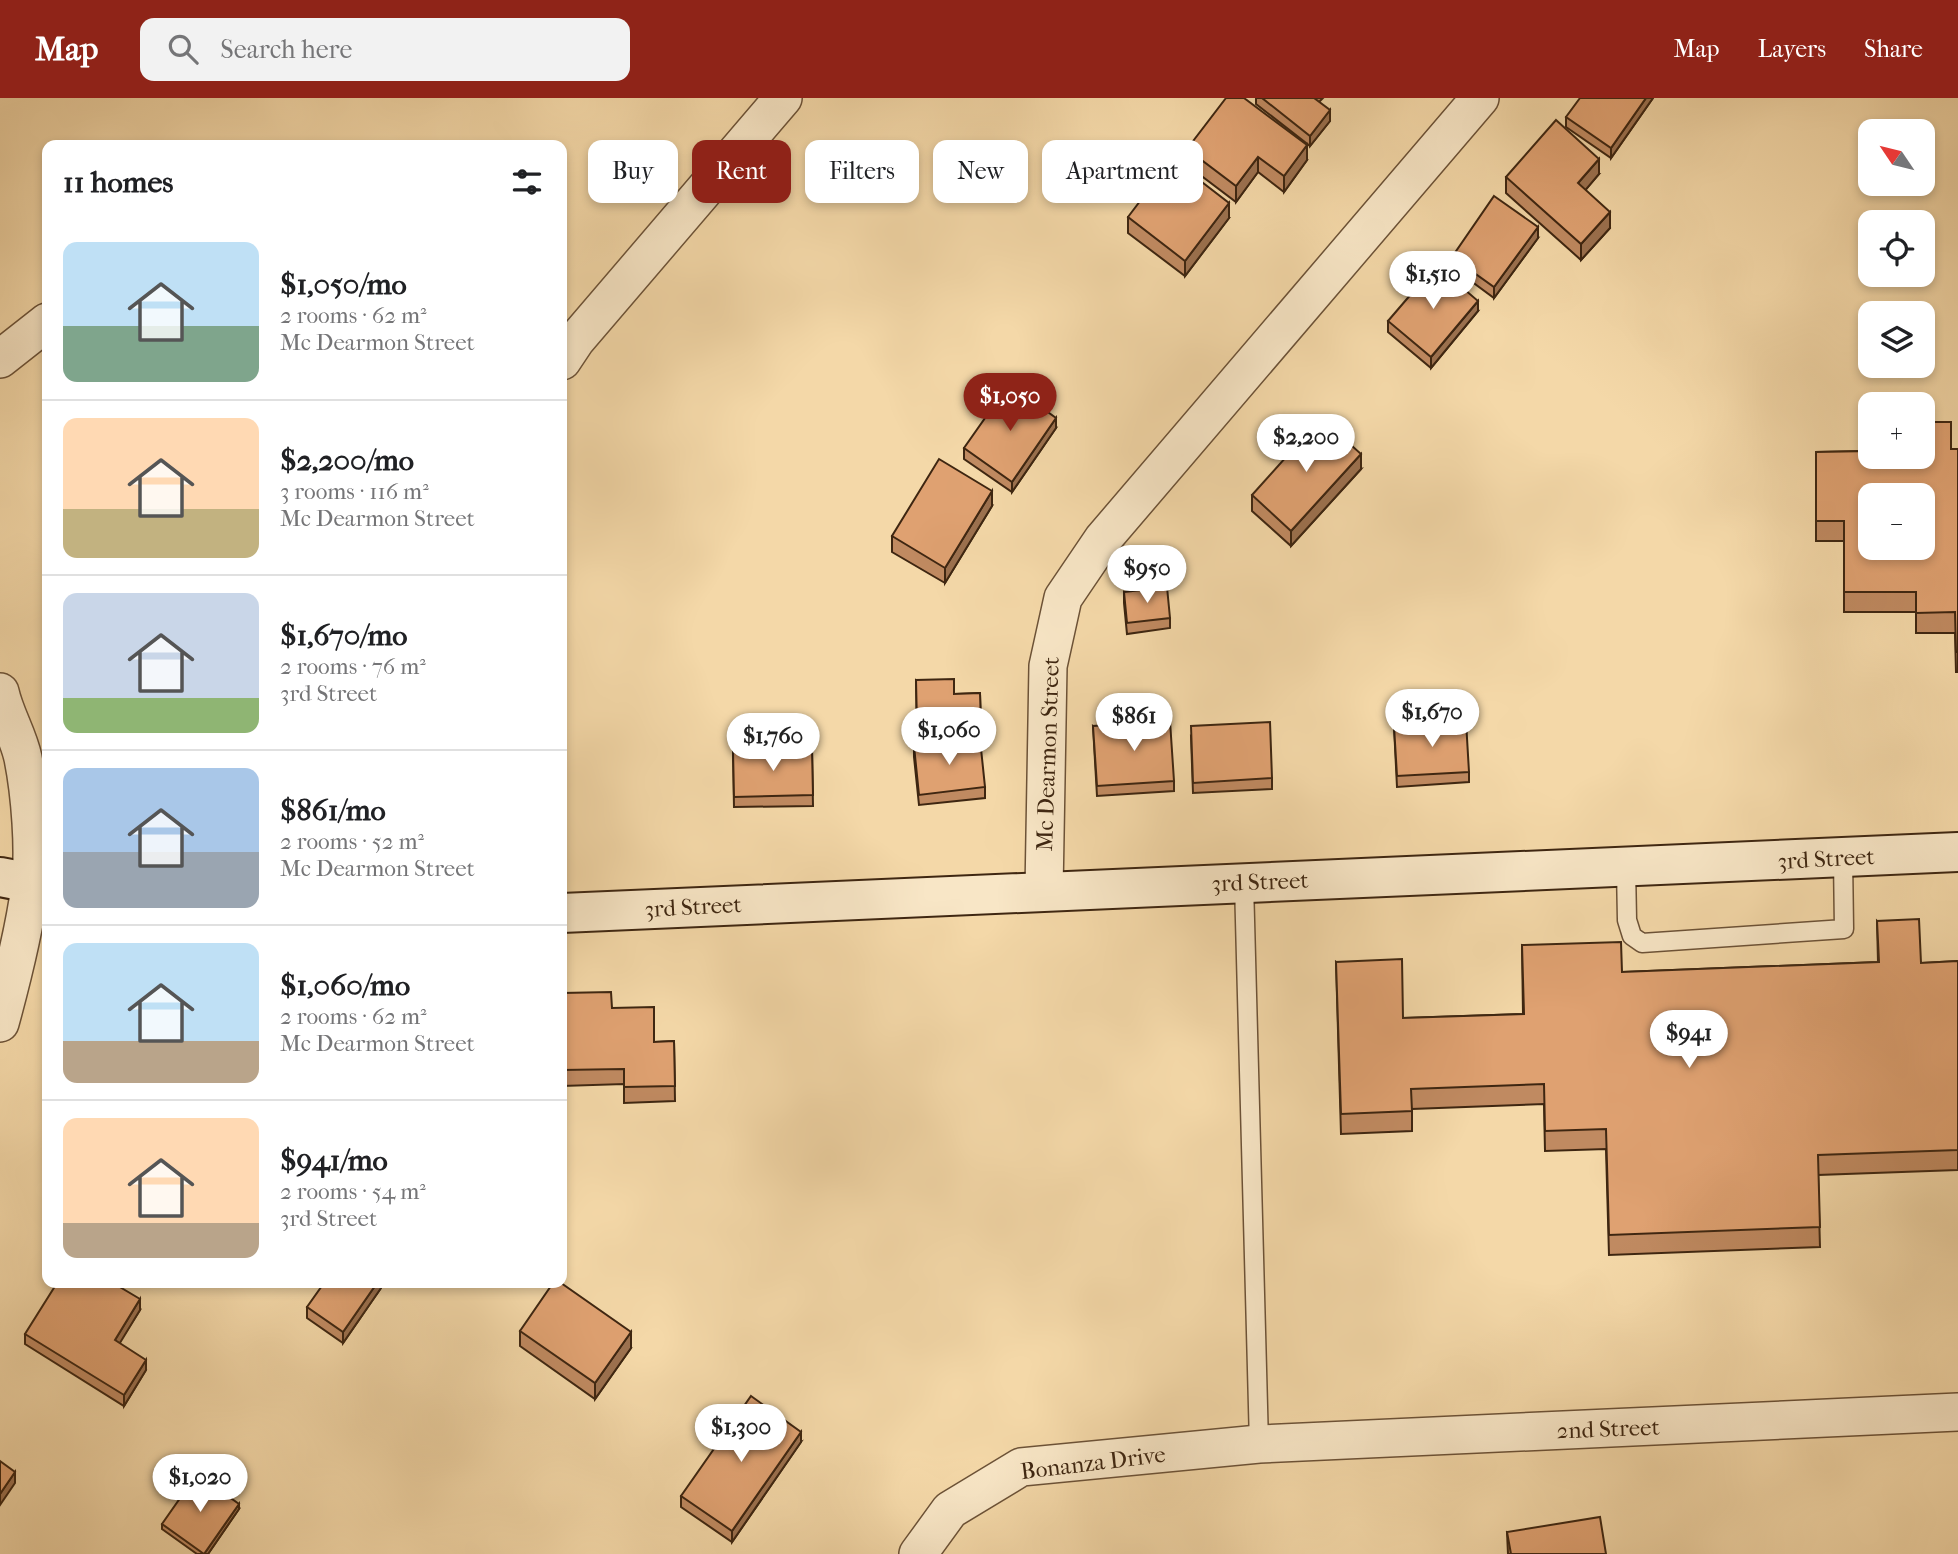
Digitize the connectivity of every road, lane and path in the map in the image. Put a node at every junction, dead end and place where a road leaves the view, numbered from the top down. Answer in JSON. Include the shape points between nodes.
{"nodes":[{"id":1,"x":783,"y":98,"type":"edge"},
{"id":2,"x":1480,"y":98,"type":"edge"},
{"id":3,"x":42,"y":326,"type":"edge"},
{"id":4,"x":567,"y":354,"type":"edge"},
{"id":5,"x":0,"y":359,"type":"edge"},
{"id":6,"x":0,"y":692,"type":"edge"},
{"id":7,"x":1958,"y":852,"type":"edge"},
{"id":8,"x":1843,"y":858,"type":"junction"},
{"id":9,"x":1626,"y":868,"type":"junction"},
{"id":10,"x":26,"y":883,"type":"edge"},
{"id":11,"x":1244,"y":883,"type":"junction"},
{"id":12,"x":1044,"y":891,"type":"junction"},
{"id":13,"x":567,"y":913,"type":"edge"},
{"id":14,"x":0,"y":1023,"type":"edge"},
{"id":15,"x":1958,"y":1412,"type":"edge"},
{"id":16,"x":1259,"y":1444,"type":"junction"},
{"id":17,"x":918,"y":1554,"type":"edge"}],
"edges":[{"from":1,"to":4,"type":"street"},
{"from":2,"to":12,"type":"street","name":"Mc Dearmon Street","via":[[1103,539],[1063,598],[1048,666]]},
{"from":3,"to":5,"type":"street"},
{"from":6,"to":10,"type":"street","via":[[22,755],[30,809]]},
{"from":7,"to":8,"type":"street","name":"3rd Street"},
{"from":8,"to":9,"type":"street","name":"3rd Street"},
{"from":8,"to":9,"type":"lane","via":[[1844,929],[1643,943],[1632,936],[1628,920]]},
{"from":9,"to":11,"type":"street","name":"3rd Street"},
{"from":10,"to":14,"type":"street","via":[[13,978]]},
{"from":11,"to":12,"type":"street","name":"3rd Street"},
{"from":11,"to":16,"type":"lane"},
{"from":12,"to":13,"type":"street","name":"3rd Street"},
{"from":15,"to":16,"type":"street","name":"2nd Street"},
{"from":16,"to":17,"type":"street","name":"Bonanza Drive","via":[[1021,1467],[950,1510]]}]}
